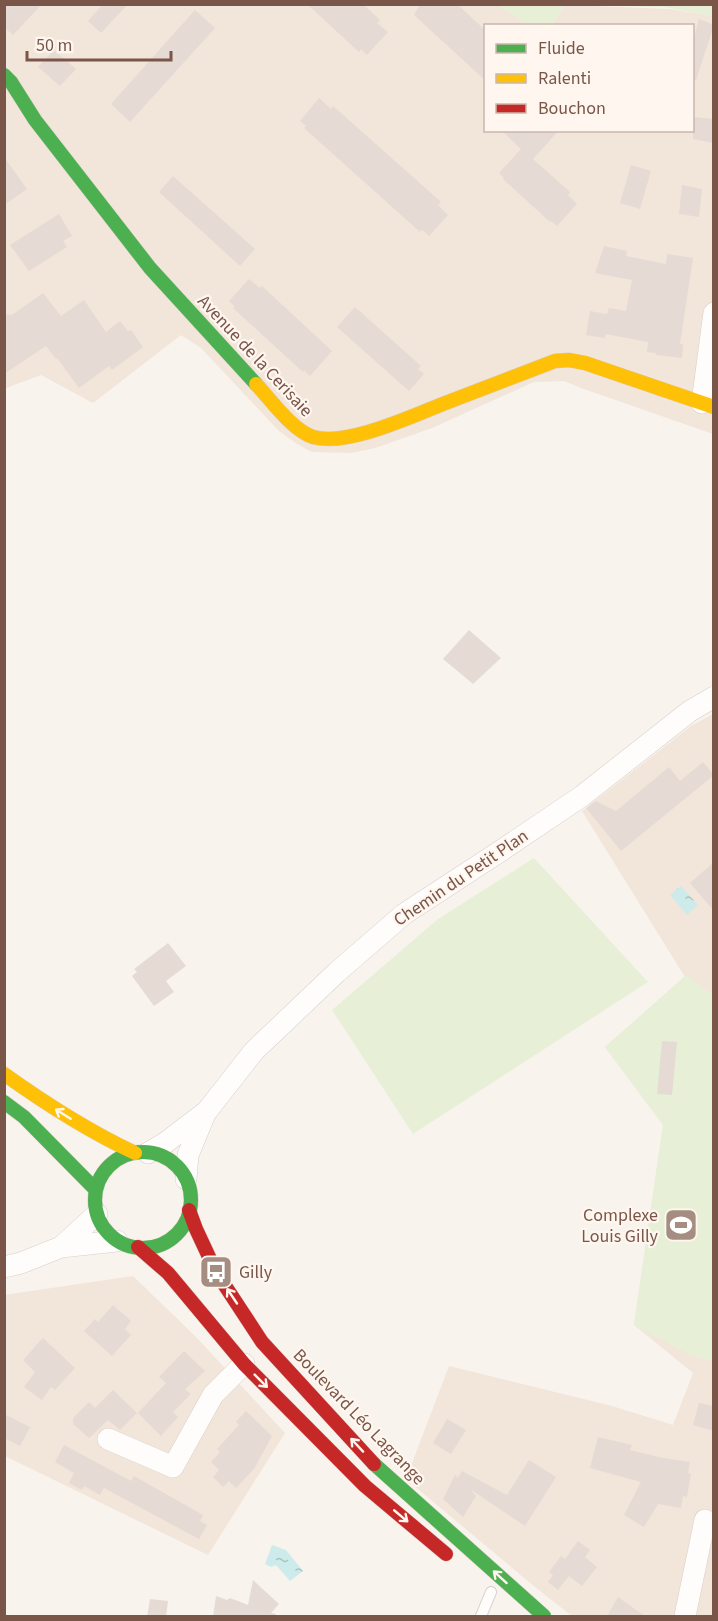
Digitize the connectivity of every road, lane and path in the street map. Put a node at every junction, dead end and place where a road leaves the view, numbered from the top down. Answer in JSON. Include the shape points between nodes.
{"nodes":[{"id":1,"x":4,"y":75,"type":"edge"},
{"id":2,"x":714,"y":313,"type":"edge"},
{"id":3,"x":708,"y":405,"type":"edge"},
{"id":4,"x":714,"y":697,"type":"edge"},
{"id":5,"x":4,"y":1074,"type":"edge"},
{"id":6,"x":4,"y":1102,"type":"edge"},
{"id":7,"x":207,"y":1111,"type":"junction"},
{"id":8,"x":142,"y":1153,"type":"junction"},
{"id":9,"x":186,"y":1179,"type":"junction"},
{"id":10,"x":96,"y":1190,"type":"junction"},
{"id":11,"x":189,"y":1210,"type":"junction"},
{"id":12,"x":97,"y":1214,"type":"junction"},
{"id":13,"x":117,"y":1241,"type":"junction"},
{"id":14,"x":61,"y":1247,"type":"junction"},
{"id":15,"x":138,"y":1248,"type":"junction"},
{"id":16,"x":4,"y":1267,"type":"edge"},
{"id":17,"x":243,"y":1364,"type":"junction"},
{"id":18,"x":108,"y":1438,"type":"dead end"},
{"id":19,"x":705,"y":1520,"type":"dead end"},
{"id":20,"x":455,"y":1561,"type":"dead end"},
{"id":21,"x":491,"y":1591,"type":"dead end"},
{"id":22,"x":481,"y":1617,"type":"edge"},
{"id":23,"x":544,"y":1617,"type":"edge"},
{"id":24,"x":685,"y":1617,"type":"edge"}],
"edges":[{"from":1,"to":3,"type":"main road","name":"Avenue de la Cerisaie","via":[[150,268],[302,432],[315,438],[350,436],[555,361],[569,360]]},
{"from":2,"to":3,"type":"street"},
{"from":4,"to":7,"type":"street","name":"Chemin du Petit Plan","via":[[690,711],[582,796],[405,914],[254,1051]]},
{"from":8,"to":5,"type":"main road","one_way":true,"via":[[72,1120]]},
{"from":6,"to":10,"type":"main road"},
{"from":7,"to":8,"type":"street","name":"Chemin du Petit Plan","via":[[165,1143]]},
{"from":7,"to":9,"type":"street","name":"Chemin du Petit Plan","via":[[188,1155]]},
{"from":8,"to":9,"type":"main road","via":[[170,1161]]},
{"from":8,"to":10,"type":"main road","via":[[122,1157],[110,1165]]},
{"from":9,"to":11,"type":"main road"},
{"from":10,"to":12,"type":"main road"},
{"from":11,"to":15,"type":"main road","via":[[176,1234],[152,1247]]},
{"from":23,"to":11,"type":"main road","name":"Boulevard Léo Lagrange","one_way":true,"via":[[379,1469],[262,1342],[216,1272]]},
{"from":12,"to":13,"type":"main road"},
{"from":12,"to":14,"type":"street"},
{"from":13,"to":14,"type":"street"},
{"from":13,"to":15,"type":"main road"},
{"from":14,"to":16,"type":"street"},
{"from":15,"to":17,"type":"main road","via":[[168,1273]]},
{"from":17,"to":18,"type":"street","via":[[213,1395],[173,1467]]},
{"from":17,"to":20,"type":"main road","one_way":true,"via":[[365,1486]]},
{"from":19,"to":24,"type":"street"},
{"from":21,"to":22,"type":"lane"}]}
